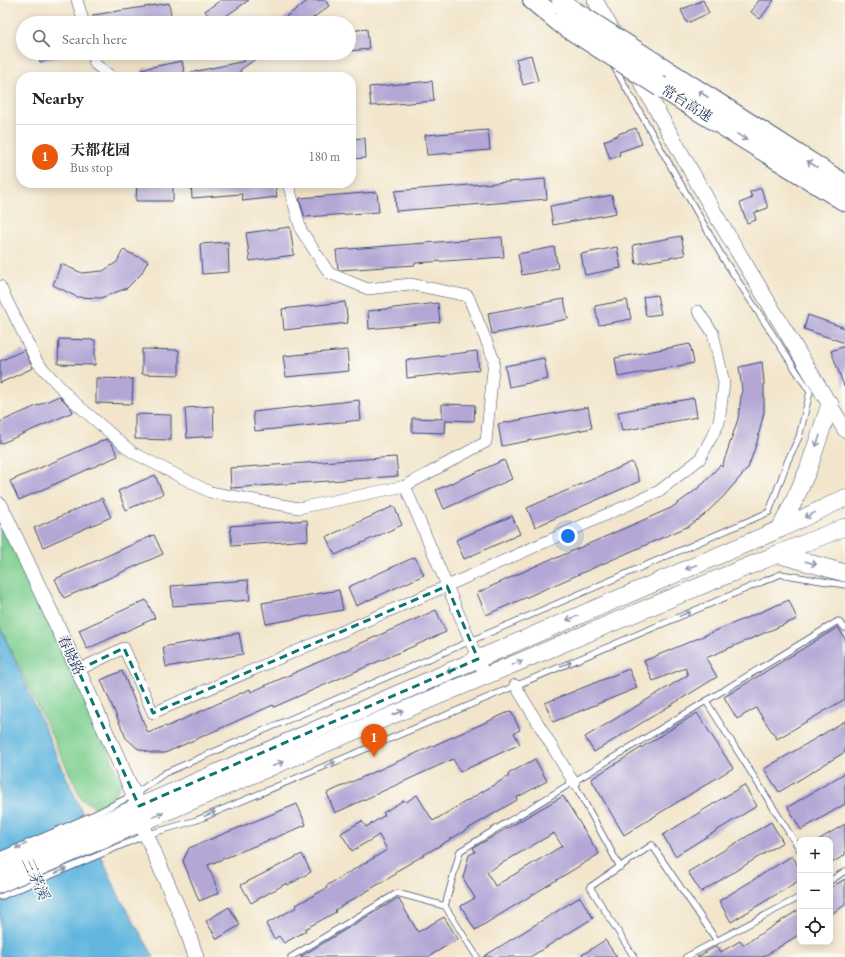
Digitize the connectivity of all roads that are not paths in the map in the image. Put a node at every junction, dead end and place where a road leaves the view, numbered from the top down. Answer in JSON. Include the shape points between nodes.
{"nodes":[{"id":1,"x":77,"y":0,"type":"edge"},
{"id":2,"x":533,"y":0,"type":"edge"},
{"id":3,"x":595,"y":0,"type":"edge"},
{"id":4,"x":565,"y":8,"type":"edge"},
{"id":5,"x":82,"y":16,"type":"edge"},
{"id":6,"x":596,"y":34,"type":"dead end"},
{"id":7,"x":599,"y":41,"type":"dead end"},
{"id":8,"x":94,"y":60,"type":"edge"},
{"id":9,"x":105,"y":72,"type":"edge"},
{"id":10,"x":845,"y":186,"type":"edge"},
{"id":11,"x":289,"y":188,"type":"edge"},
{"id":12,"x":845,"y":202,"type":"edge"},
{"id":13,"x":0,"y":286,"type":"edge"},
{"id":14,"x":698,"y":311,"type":"dead end"},
{"id":15,"x":830,"y":404,"type":"junction"},
{"id":16,"x":845,"y":430,"type":"edge"},
{"id":17,"x":404,"y":486,"type":"junction"},
{"id":18,"x":845,"y":498,"type":"edge"},
{"id":19,"x":0,"y":505,"type":"edge"},
{"id":20,"x":845,"y":527,"type":"edge"},
{"id":21,"x":780,"y":529,"type":"junction"},
{"id":22,"x":777,"y":554,"type":"junction"},
{"id":23,"x":845,"y":573,"type":"edge"},
{"id":24,"x":845,"y":585,"type":"edge"},
{"id":25,"x":447,"y":586,"type":"junction"},
{"id":26,"x":845,"y":628,"type":"edge"},
{"id":27,"x":470,"y":641,"type":"junction"},
{"id":28,"x":478,"y":659,"type":"junction"},
{"id":29,"x":78,"y":670,"type":"junction"},
{"id":30,"x":485,"y":676,"type":"junction"},
{"id":31,"x":515,"y":685,"type":"junction"},
{"id":32,"x":706,"y":701,"type":"junction"},
{"id":33,"x":574,"y":783,"type":"junction"},
{"id":34,"x":140,"y":814,"type":"junction"},
{"id":35,"x":105,"y":830,"type":"junction"},
{"id":36,"x":797,"y":845,"type":"edge"},
{"id":37,"x":0,"y":855,"type":"edge"},
{"id":38,"x":0,"y":867,"type":"edge"},
{"id":39,"x":620,"y":867,"type":"junction"},
{"id":40,"x":845,"y":871,"type":"edge"},
{"id":41,"x":833,"y":879,"type":"edge"},
{"id":42,"x":0,"y":884,"type":"edge"},
{"id":43,"x":0,"y":897,"type":"edge"},
{"id":44,"x":797,"y":899,"type":"edge"},
{"id":45,"x":444,"y":906,"type":"junction"},
{"id":46,"x":717,"y":941,"type":"junction"},
{"id":47,"x":196,"y":957,"type":"edge"},
{"id":48,"x":291,"y":957,"type":"edge"},
{"id":49,"x":477,"y":957,"type":"edge"},
{"id":50,"x":634,"y":957,"type":"edge"},
{"id":51,"x":686,"y":957,"type":"edge"}],
"edges":[{"from":1,"to":5,"type":"street"},
{"from":2,"to":4,"type":"highway","name":"常台高速"},
{"from":3,"to":15,"type":"main road","via":[[714,212]]},
{"from":4,"to":6,"type":"lane"},
{"from":10,"to":4,"type":"highway","name":"常台高速","one_way":true,"bridge":true},
{"from":4,"to":12,"type":"highway","name":"常台高速","one_way":true,"bridge":true,"via":[[661,87]]},
{"from":7,"to":27,"type":"lane","via":[[723,258],[810,392],[799,438],[769,512]]},
{"from":8,"to":9,"type":"street"},
{"from":11,"to":17,"type":"street","via":[[301,230],[329,273],[368,289],[410,284],[468,296],[494,360],[486,442]]},
{"from":13,"to":17,"type":"street","via":[[37,362],[72,400],[132,452],[210,492],[299,508]]},
{"from":14,"to":25,"type":"street","via":[[713,333],[724,383],[719,423],[700,459],[660,491]]},
{"from":15,"to":16,"type":"main road"},
{"from":15,"to":21,"type":"main road","one_way":true,"via":[[808,470]]},
{"from":17,"to":25,"type":"street"},
{"from":18,"to":21,"type":"main road","one_way":true},
{"from":19,"to":29,"type":"main road","name":"春晓路"},
{"from":20,"to":22,"type":"main road"},
{"from":21,"to":28,"type":"main road","one_way":true},
{"from":22,"to":23,"type":"main road","one_way":true},
{"from":30,"to":22,"type":"main road","one_way":true},
{"from":31,"to":24,"type":"lane","one_way":true,"via":[[781,574]]},
{"from":25,"to":27,"type":"street"},
{"from":25,"to":29,"type":"street","via":[[153,713],[124,648]]},
{"from":26,"to":32,"type":"lane","via":[[838,621]]},
{"from":27,"to":28,"type":"street"},
{"from":27,"to":34,"type":"lane","via":[[165,773]]},
{"from":28,"to":30,"type":"street"},
{"from":28,"to":34,"type":"main road","one_way":true},
{"from":29,"to":34,"type":"main road","name":"春晓路"},
{"from":34,"to":30,"type":"main road","one_way":true},
{"from":31,"to":33,"type":"street"},
{"from":34,"to":31,"type":"lane","one_way":true,"via":[[197,820]]},
{"from":32,"to":33,"type":"lane"},
{"from":32,"to":36,"type":"lane"},
{"from":33,"to":39,"type":"lane"},
{"from":33,"to":45,"type":"lane","via":[[460,851]]},
{"from":34,"to":35,"type":"main road"},
{"from":34,"to":35,"type":"lane"},
{"from":34,"to":47,"type":"main road","name":"春晓路"},
{"from":35,"to":37,"type":"lane","one_way":true},
{"from":35,"to":38,"type":"main road"},
{"from":35,"to":42,"type":"main road"},
{"from":43,"to":35,"type":"lane","one_way":true},
{"from":39,"to":46,"type":"lane","via":[[652,845]]},
{"from":39,"to":50,"type":"lane","via":[[590,887]]},
{"from":40,"to":41,"type":"lane"},
{"from":44,"to":46,"type":"lane"},
{"from":45,"to":48,"type":"lane","via":[[397,893]]},
{"from":45,"to":49,"type":"lane"},
{"from":46,"to":51,"type":"lane"}]}
